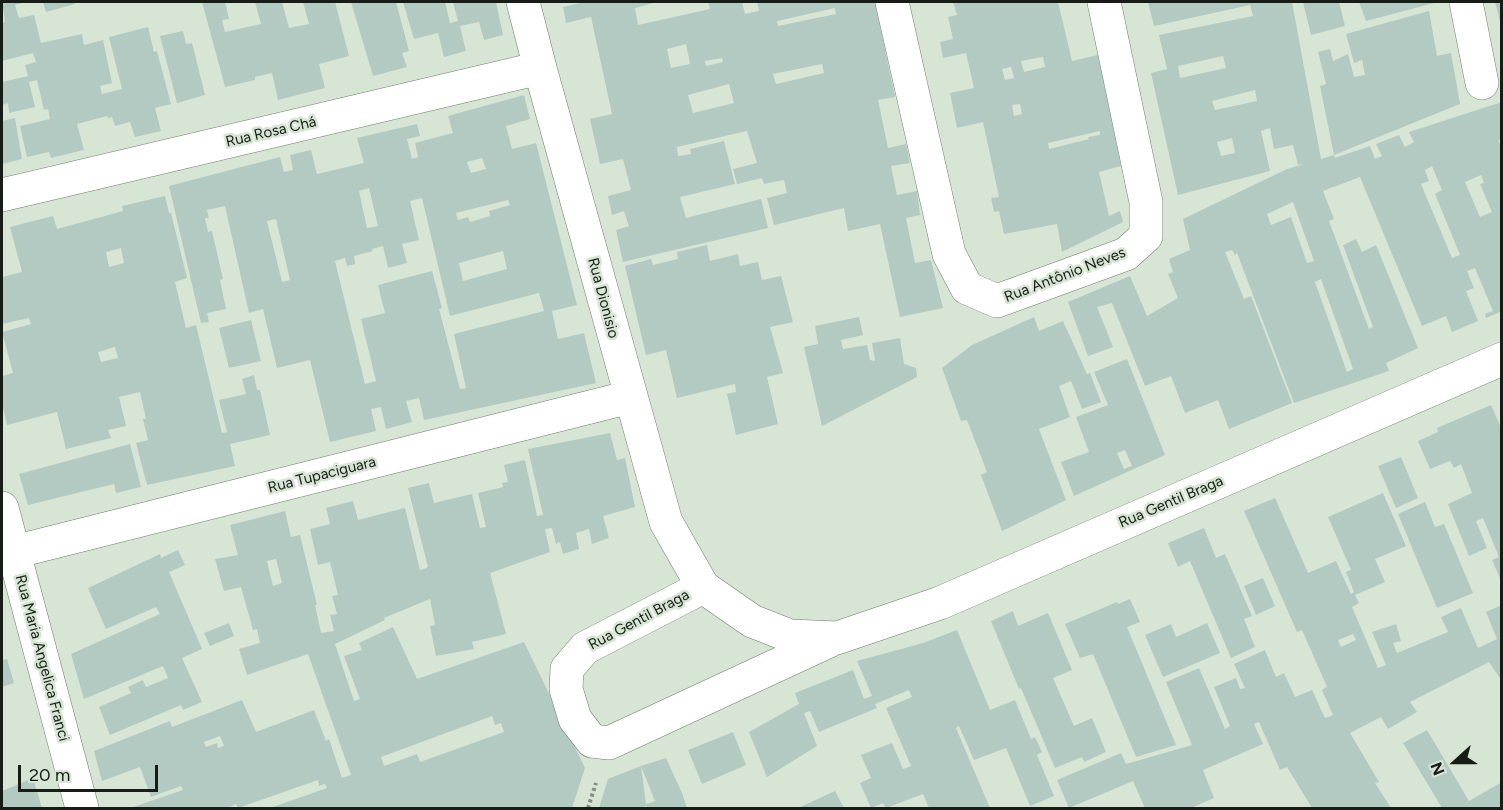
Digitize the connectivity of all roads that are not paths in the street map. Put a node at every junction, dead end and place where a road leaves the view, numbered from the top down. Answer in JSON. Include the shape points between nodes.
{"nodes":[{"id":1,"x":523,"y":2,"type":"edge"},
{"id":2,"x":892,"y":2,"type":"edge"},
{"id":3,"x":1104,"y":2,"type":"edge"},
{"id":4,"x":1466,"y":2,"type":"edge"},
{"id":5,"x":540,"y":68,"type":"junction"},
{"id":6,"x":1482,"y":83,"type":"dead end"},
{"id":7,"x":2,"y":195,"type":"edge"},
{"id":8,"x":1502,"y":359,"type":"edge"},
{"id":9,"x":630,"y":397,"type":"junction"},
{"id":10,"x":2,"y":508,"type":"edge"},
{"id":11,"x":14,"y":552,"type":"junction"},
{"id":12,"x":703,"y":587,"type":"junction"},
{"id":13,"x":837,"y":638,"type":"junction"},
{"id":14,"x":82,"y":808,"type":"edge"}],
"edges":[{"from":1,"to":5,"type":"street","name":"Rua Dionisio"},
{"from":2,"to":3,"type":"street","name":"Rua Antônio Neves","via":[[949,254],[967,288],[997,301],[1126,254],[1146,236],[1146,202]]},
{"from":4,"to":6,"type":"street"},
{"from":5,"to":7,"type":"street","name":"Rua Rosa Chá"},
{"from":5,"to":9,"type":"street","name":"Rua Dionisio"},
{"from":8,"to":13,"type":"street","name":"Rua Gentil Braga","via":[[940,603]]},
{"from":9,"to":11,"type":"street","name":"Rua Tupaciguara"},
{"from":9,"to":12,"type":"street","name":"Rua Dionisio","via":[[666,522]]},
{"from":10,"to":11,"type":"street","name":"Rua Maria Angelica Franci"},
{"from":11,"to":14,"type":"street","name":"Rua Maria Angelica Franci"},
{"from":12,"to":13,"type":"street","name":"Rua Gentil Braga","via":[[752,621],[790,636]]},
{"from":12,"to":13,"type":"street","name":"Rua Gentil Braga","via":[[585,648],[567,669],[566,689],[575,719],[592,741],[609,743]]}]}
